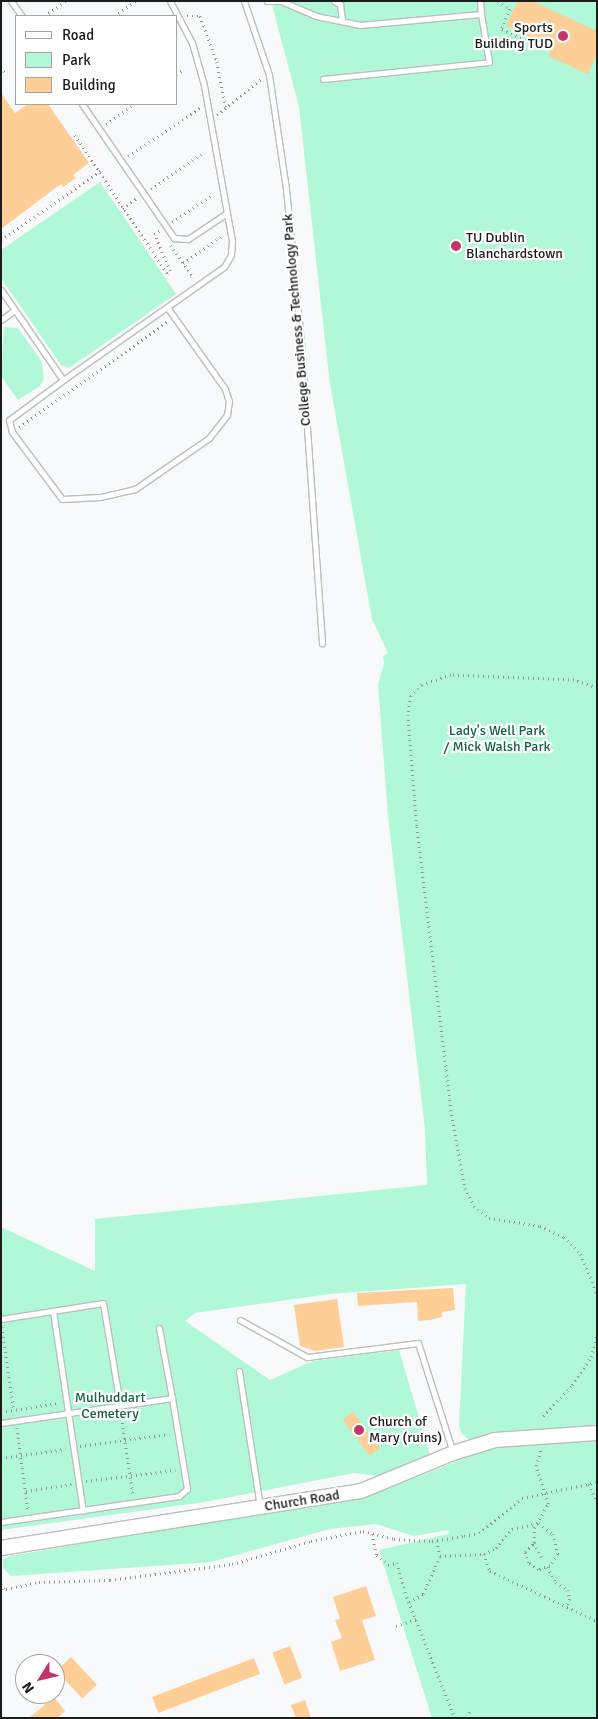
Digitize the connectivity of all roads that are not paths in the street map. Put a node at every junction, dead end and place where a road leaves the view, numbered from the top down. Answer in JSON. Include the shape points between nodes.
{"nodes":[{"id":1,"x":11,"y":1,"type":"edge"},
{"id":2,"x":170,"y":1,"type":"edge"},
{"id":3,"x":244,"y":1,"type":"edge"},
{"id":4,"x":267,"y":1,"type":"edge"},
{"id":5,"x":334,"y":1,"type":"edge"},
{"id":6,"x":480,"y":1,"type":"edge"},
{"id":7,"x":481,"y":14,"type":"junction"},
{"id":8,"x":21,"y":15,"type":"edge"},
{"id":9,"x":177,"y":15,"type":"edge"},
{"id":10,"x":178,"y":16,"type":"edge"},
{"id":11,"x":342,"y":21,"type":"junction"},
{"id":12,"x":322,"y":80,"type":"dead end"},
{"id":13,"x":83,"y":105,"type":"edge"},
{"id":14,"x":227,"y":213,"type":"junction"},
{"id":15,"x":1,"y":290,"type":"edge"},
{"id":16,"x":167,"y":307,"type":"junction"},
{"id":17,"x":15,"y":310,"type":"junction"},
{"id":18,"x":1,"y":320,"type":"edge"},
{"id":19,"x":63,"y":380,"type":"junction"},
{"id":20,"x":322,"y":643,"type":"dead end"},
{"id":21,"x":53,"y":1311,"type":"junction"},
{"id":22,"x":1,"y":1319,"type":"edge"},
{"id":23,"x":240,"y":1320,"type":"dead end"},
{"id":24,"x":159,"y":1328,"type":"dead end"},
{"id":25,"x":239,"y":1371,"type":"dead end"},
{"id":26,"x":172,"y":1398,"type":"junction"},
{"id":27,"x":120,"y":1405,"type":"junction"},
{"id":28,"x":69,"y":1412,"type":"junction"},
{"id":29,"x":1,"y":1423,"type":"edge"},
{"id":30,"x":597,"y":1433,"type":"edge"},
{"id":31,"x":453,"y":1453,"type":"junction"},
{"id":32,"x":260,"y":1508,"type":"junction"},
{"id":33,"x":83,"y":1511,"type":"junction"},
{"id":34,"x":1,"y":1522,"type":"edge"},
{"id":35,"x":1,"y":1548,"type":"edge"}],
"edges":[{"from":1,"to":8,"type":"lane"},
{"from":2,"to":9,"type":"lane"},
{"from":3,"to":20,"type":"lane","name":"College Business & Technology Park","via":[[269,75],[284,179],[301,342]]},
{"from":4,"to":11,"type":"lane","via":[[281,1],[316,16]]},
{"from":5,"to":11,"type":"lane","via":[[340,4]]},
{"from":6,"to":7,"type":"lane"},
{"from":7,"to":11,"type":"lane","via":[[360,25]]},
{"from":7,"to":12,"type":"lane","via":[[489,62]]},
{"from":10,"to":14,"type":"lane","via":[[192,43],[204,85]]},
{"from":13,"to":14,"type":"lane","via":[[174,238],[188,239]]},
{"from":14,"to":16,"type":"lane","via":[[232,248],[224,267]]},
{"from":15,"to":17,"type":"lane"},
{"from":16,"to":19,"type":"lane"},
{"from":16,"to":19,"type":"lane","via":[[225,390],[229,402],[227,415],[209,438],[136,489],[69,500],[56,496],[12,432],[9,420]]},
{"from":17,"to":18,"type":"lane"},
{"from":17,"to":19,"type":"lane"},
{"from":21,"to":22,"type":"lane"},
{"from":21,"to":27,"type":"lane","via":[[103,1303]]},
{"from":21,"to":28,"type":"lane"},
{"from":23,"to":31,"type":"lane","via":[[307,1357],[418,1343]]},
{"from":24,"to":26,"type":"lane"},
{"from":25,"to":32,"type":"lane"},
{"from":26,"to":27,"type":"lane"},
{"from":26,"to":33,"type":"lane","via":[[187,1489],[184,1495]]},
{"from":27,"to":28,"type":"lane"},
{"from":28,"to":29,"type":"lane"},
{"from":28,"to":33,"type":"lane"},
{"from":30,"to":31,"type":"street","name":"Church Road","via":[[495,1440]]},
{"from":31,"to":32,"type":"street","name":"Church Road","via":[[391,1482],[361,1491]]},
{"from":32,"to":35,"type":"street","name":"Church Road"},
{"from":33,"to":34,"type":"lane"}]}
